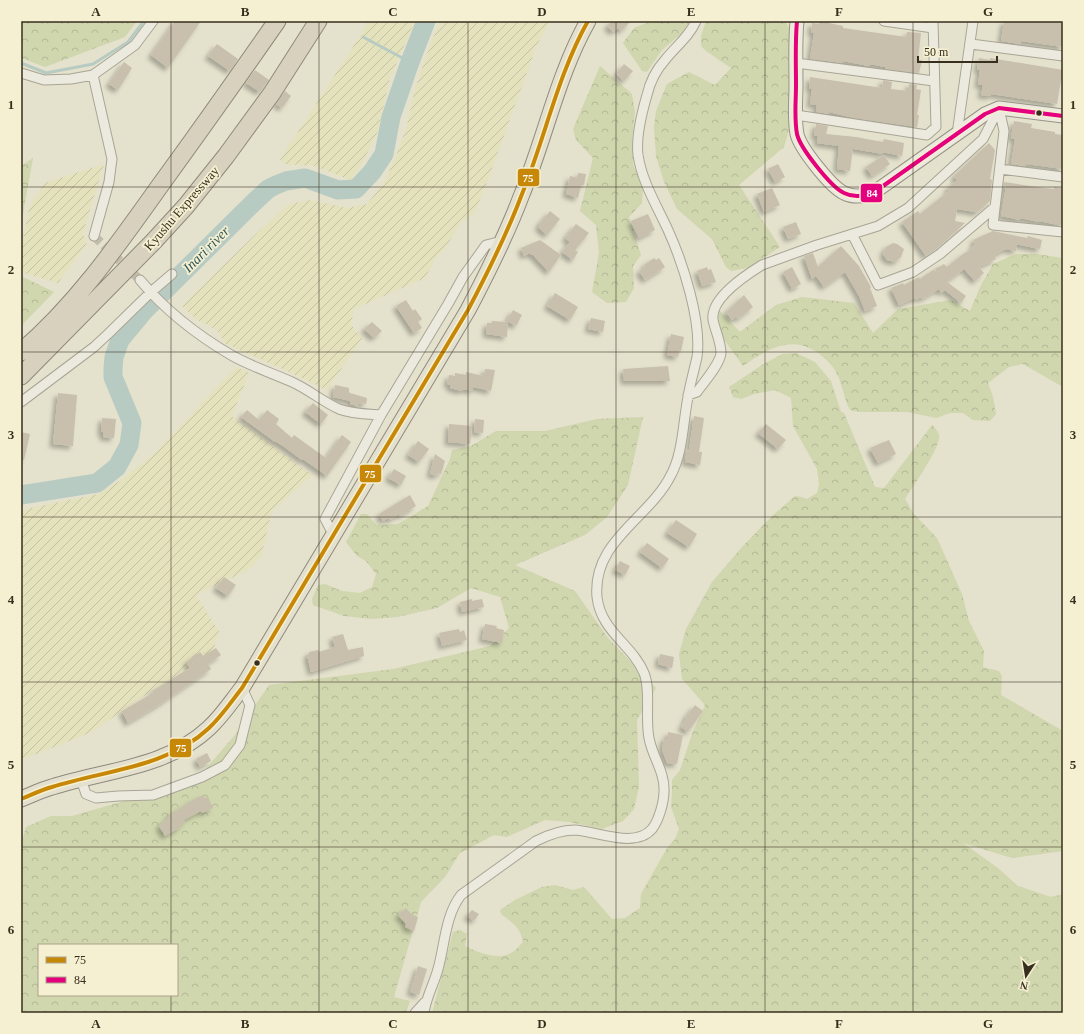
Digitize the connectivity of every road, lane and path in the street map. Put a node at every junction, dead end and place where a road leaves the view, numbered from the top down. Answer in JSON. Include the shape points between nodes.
{"nodes":[{"id":1,"x":153,"y":21,"type":"edge"},
{"id":2,"x":277,"y":21,"type":"edge"},
{"id":3,"x":318,"y":21,"type":"edge"},
{"id":4,"x":588,"y":21,"type":"edge"},
{"id":5,"x":696,"y":21,"type":"edge"},
{"id":6,"x":797,"y":21,"type":"edge"},
{"id":7,"x":884,"y":21,"type":"edge"},
{"id":8,"x":973,"y":21,"type":"edge"},
{"id":9,"x":933,"y":25,"type":"edge"},
{"id":10,"x":971,"y":44,"type":"junction"},
{"id":11,"x":1063,"y":56,"type":"edge"},
{"id":12,"x":796,"y":63,"type":"junction"},
{"id":13,"x":21,"y":73,"type":"edge"},
{"id":14,"x":93,"y":75,"type":"junction"},
{"id":15,"x":934,"y":81,"type":"junction"},
{"id":16,"x":999,"y":108,"type":"junction"},
{"id":17,"x":796,"y":115,"type":"junction"},
{"id":18,"x":1063,"y":116,"type":"edge"},
{"id":19,"x":957,"y":134,"type":"junction"},
{"id":20,"x":1000,"y":169,"type":"junction"},
{"id":21,"x":1063,"y":177,"type":"edge"},
{"id":22,"x":995,"y":207,"type":"junction"},
{"id":23,"x":1063,"y":232,"type":"edge"},
{"id":24,"x":852,"y":234,"type":"junction"},
{"id":25,"x":94,"y":236,"type":"dead end"},
{"id":26,"x":502,"y":241,"type":"junction"},
{"id":27,"x":172,"y":274,"type":"dead end"},
{"id":28,"x":140,"y":280,"type":"tunnel mouth"},
{"id":29,"x":151,"y":292,"type":"junction"},
{"id":30,"x":21,"y":352,"type":"edge"},
{"id":31,"x":21,"y":376,"type":"edge"},
{"id":32,"x":688,"y":394,"type":"junction"},
{"id":33,"x":21,"y":402,"type":"edge"},
{"id":34,"x":381,"y":415,"type":"junction"},
{"id":35,"x":333,"y":534,"type":"junction"},
{"id":36,"x":242,"y":688,"type":"junction"},
{"id":37,"x":81,"y":779,"type":"junction"},
{"id":38,"x":21,"y":800,"type":"edge"},
{"id":39,"x":425,"y":1002,"type":"junction"},
{"id":40,"x":415,"y":1013,"type":"edge"},
{"id":41,"x":424,"y":1013,"type":"edge"}],
"edges":[{"from":1,"to":14,"type":"street","via":[[135,44]]},
{"from":2,"to":30,"type":"highway","name":"Kyushu Expressway","via":[[106,260],[75,299]]},
{"from":3,"to":31,"type":"highway","name":"Kyushu Expressway","via":[[272,93],[186,206]]},
{"from":4,"to":26,"type":"main road","via":[[580,35],[522,194]]},
{"from":5,"to":32,"type":"street","via":[[691,32],[653,77],[640,126],[638,153],[649,191],[670,233],[687,281],[697,326],[698,343]]},
{"from":6,"to":12,"type":"street"},
{"from":7,"to":9,"type":"street"},
{"from":8,"to":10,"type":"street"},
{"from":9,"to":15,"type":"street"},
{"from":10,"to":11,"type":"street"},
{"from":10,"to":19,"type":"street"},
{"from":12,"to":15,"type":"street"},
{"from":12,"to":17,"type":"street"},
{"from":13,"to":14,"type":"street","via":[[44,80]]},
{"from":14,"to":25,"type":"street","via":[[112,158],[109,182]]},
{"from":15,"to":17,"type":"street","via":[[936,127],[927,135]]},
{"from":16,"to":18,"type":"street"},
{"from":16,"to":19,"type":"street","via":[[985,114]]},
{"from":16,"to":20,"type":"street","via":[[1004,131]]},
{"from":16,"to":24,"type":"street","via":[[983,139],[908,208],[878,226]]},
{"from":17,"to":19,"type":"street","via":[[797,135],[806,153],[836,188],[852,196],[868,195],[876,191]]},
{"from":20,"to":21,"type":"street"},
{"from":20,"to":22,"type":"street"},
{"from":22,"to":23,"type":"street","via":[[992,225]]},
{"from":22,"to":24,"type":"street","via":[[940,254],[912,272],[878,285]]},
{"from":24,"to":32,"type":"street","via":[[762,266],[720,298],[714,307],[713,315],[720,348],[719,359],[697,392]]},
{"from":26,"to":34,"type":"street","via":[[486,246],[463,277]]},
{"from":26,"to":35,"type":"main road","via":[[468,310]]},
{"from":27,"to":29,"type":"street"},
{"from":28,"to":29,"type":"street"},
{"from":29,"to":33,"type":"street","via":[[104,339]]},
{"from":29,"to":34,"type":"street","via":[[198,333],[231,355],[293,382],[338,409]]},
{"from":32,"to":39,"type":"street","via":[[678,461],[671,477],[652,502],[614,542],[602,561],[597,582],[599,608],[608,626],[641,667],[645,676],[648,736],[663,777],[664,791],[657,821],[651,830],[642,836],[630,839],[574,830],[548,835],[470,888],[456,902],[451,913],[438,970]]},
{"from":34,"to":35,"type":"street","via":[[325,519]]},
{"from":35,"to":36,"type":"main road"},
{"from":36,"to":37,"type":"main road","via":[[209,728],[193,741],[164,757],[144,764]]},
{"from":36,"to":37,"type":"street","via":[[250,705],[240,745],[225,765],[153,796],[96,798],[86,794]]},
{"from":37,"to":38,"type":"main road","via":[[50,787]]},
{"from":39,"to":40,"type":"street"},
{"from":39,"to":41,"type":"street"}]}
